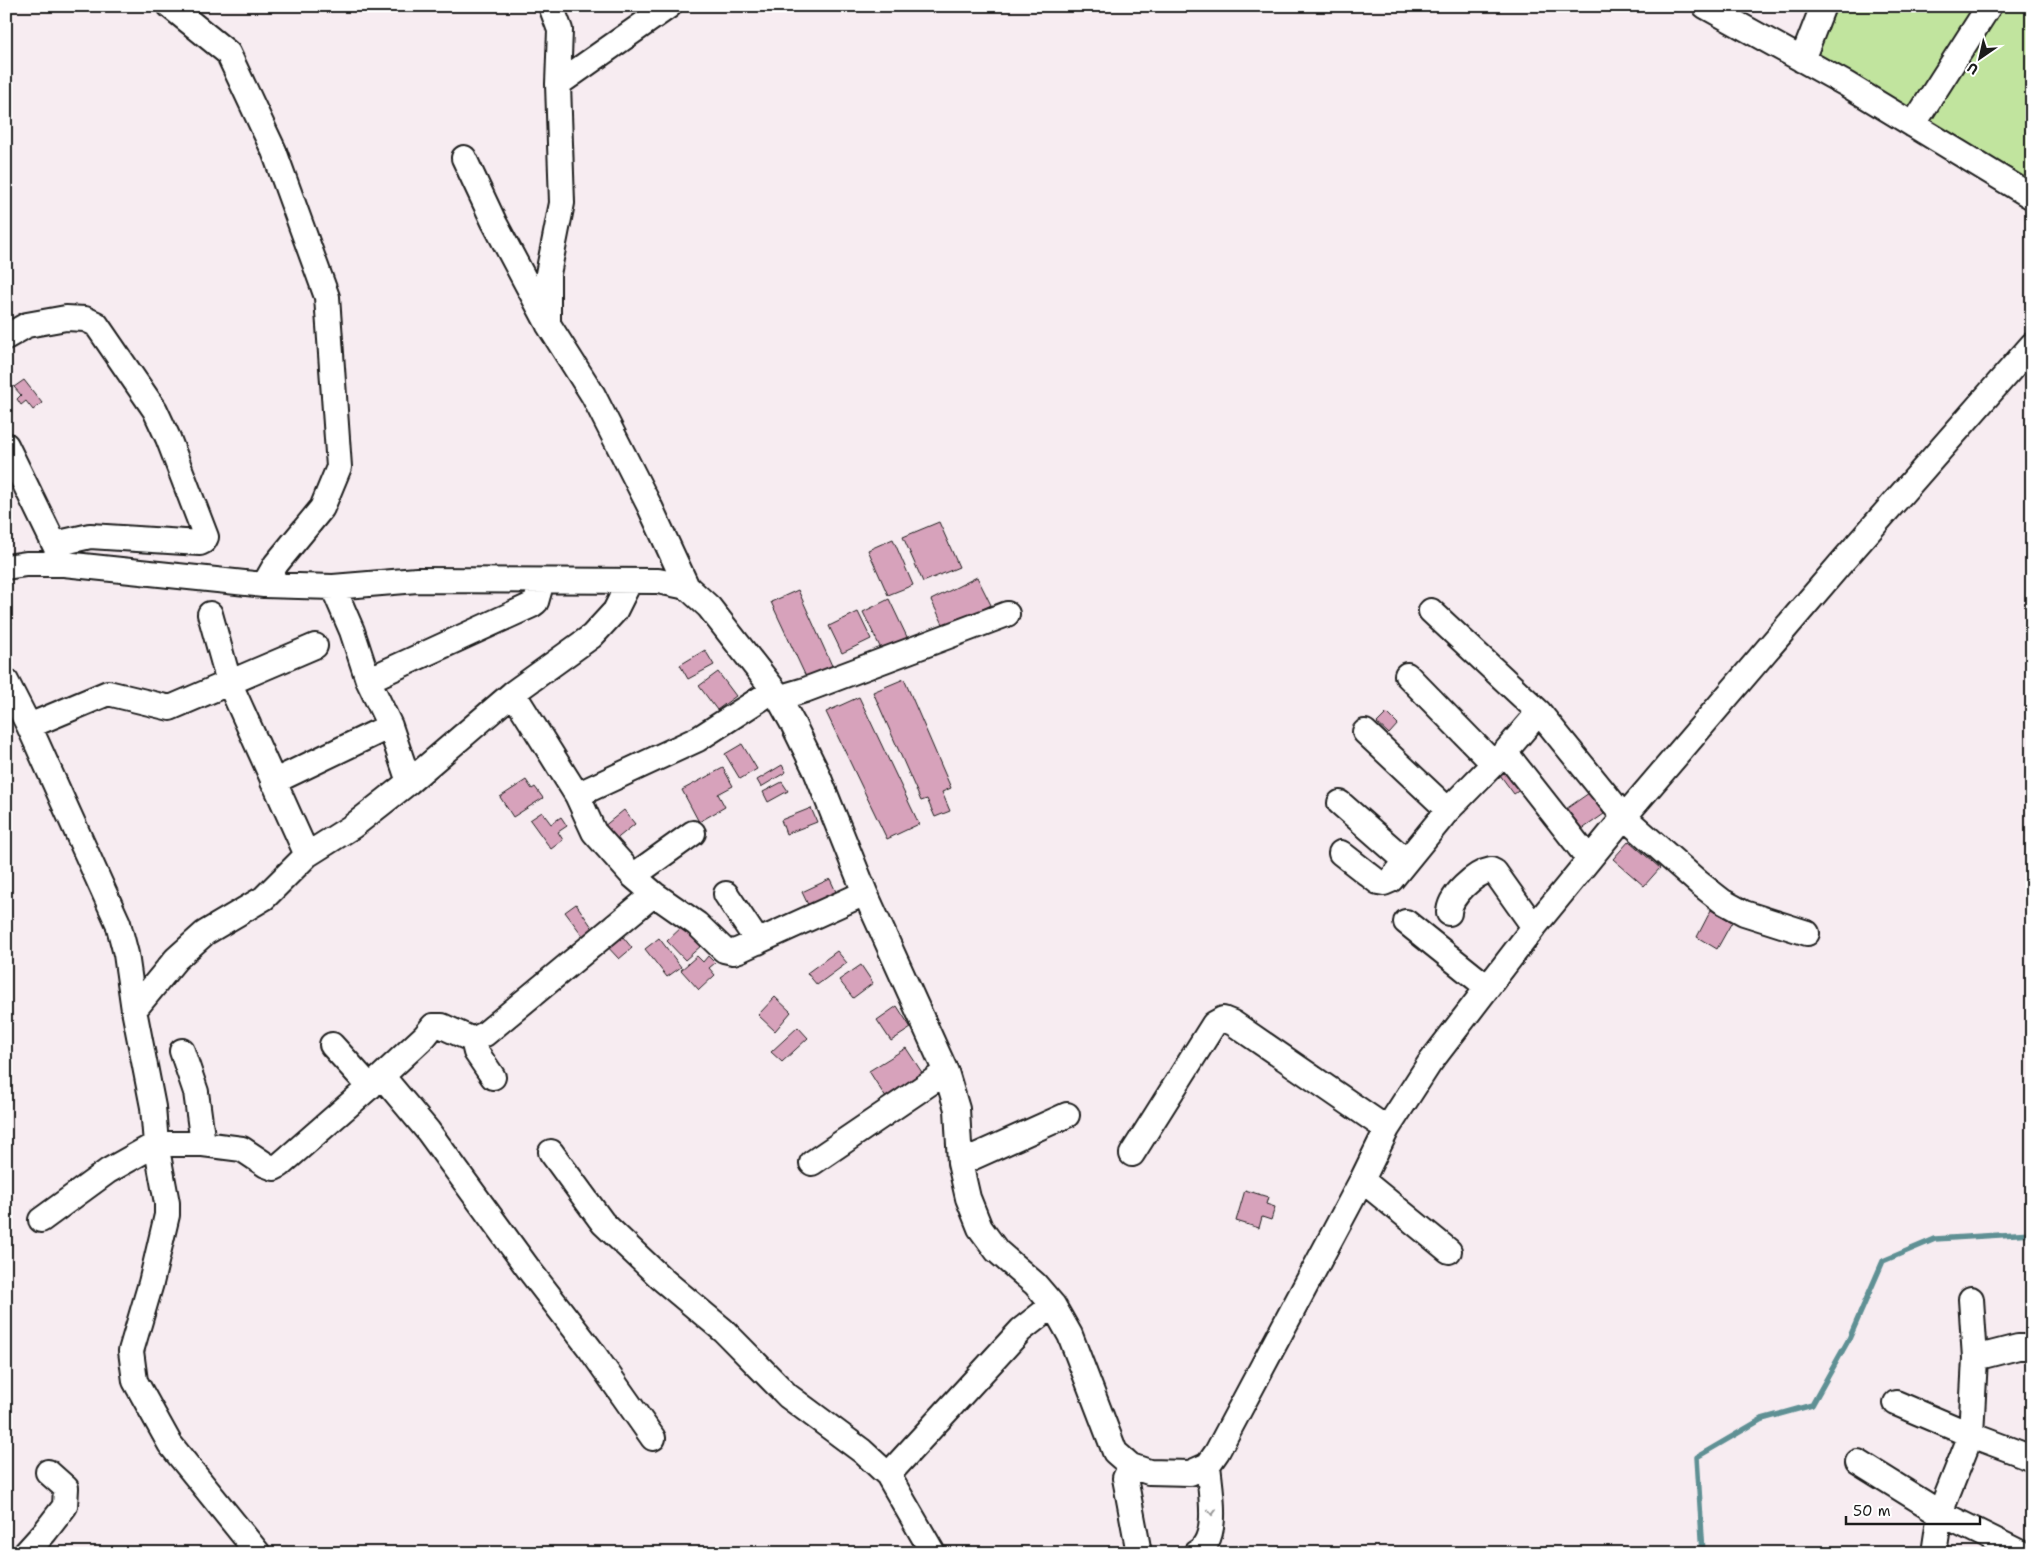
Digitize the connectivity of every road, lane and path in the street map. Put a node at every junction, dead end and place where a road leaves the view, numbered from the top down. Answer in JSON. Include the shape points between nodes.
{"nodes":[{"id":1,"x":170,"y":6,"type":"edge"},
{"id":2,"x":551,"y":6,"type":"edge"},
{"id":3,"x":669,"y":6,"type":"edge"},
{"id":4,"x":1704,"y":6,"type":"edge"},
{"id":5,"x":1823,"y":6,"type":"edge"},
{"id":6,"x":1988,"y":6,"type":"edge"},
{"id":7,"x":1802,"y":60,"type":"junction"},
{"id":8,"x":558,"y":84,"type":"junction"},
{"id":9,"x":1914,"y":124,"type":"junction"},
{"id":10,"x":464,"y":158,"type":"dead end"},
{"id":11,"x":2032,"y":197,"type":"edge"},
{"id":12,"x":548,"y":324,"type":"junction"},
{"id":13,"x":6,"y":337,"type":"edge"},
{"id":14,"x":2032,"y":345,"type":"edge"},
{"id":15,"x":6,"y":445,"type":"edge"},
{"id":16,"x":60,"y":554,"type":"junction"},
{"id":17,"x":6,"y":567,"type":"edge"},
{"id":18,"x":542,"y":581,"type":"junction"},
{"id":19,"x":630,"y":581,"type":"junction"},
{"id":20,"x":264,"y":585,"type":"junction"},
{"id":21,"x":332,"y":586,"type":"junction"},
{"id":22,"x":687,"y":587,"type":"junction"},
{"id":23,"x":1431,"y":611,"type":"dead end"},
{"id":24,"x":210,"y":614,"type":"dead end"},
{"id":25,"x":1007,"y":614,"type":"dead end"},
{"id":26,"x":315,"y":646,"type":"dead end"},
{"id":27,"x":1407,"y":675,"type":"dead end"},
{"id":28,"x":368,"y":680,"type":"junction"},
{"id":29,"x":6,"y":681,"type":"edge"},
{"id":30,"x":229,"y":682,"type":"junction"},
{"id":31,"x":513,"y":693,"type":"junction"},
{"id":32,"x":776,"y":694,"type":"junction"},
{"id":33,"x":1539,"y":712,"type":"junction"},
{"id":34,"x":18,"y":714,"type":"edge"},
{"id":35,"x":390,"y":726,"type":"junction"},
{"id":36,"x":1364,"y":732,"type":"dead end"},
{"id":37,"x":1499,"y":758,"type":"junction"},
{"id":38,"x":273,"y":782,"type":"junction"},
{"id":39,"x":409,"y":782,"type":"junction"},
{"id":40,"x":577,"y":795,"type":"junction"},
{"id":41,"x":1340,"y":804,"type":"dead end"},
{"id":42,"x":1448,"y":810,"type":"junction"},
{"id":43,"x":1624,"y":817,"type":"junction"},
{"id":44,"x":693,"y":833,"type":"dead end"},
{"id":45,"x":1341,"y":853,"type":"dead end"},
{"id":46,"x":307,"y":855,"type":"junction"},
{"id":47,"x":1589,"y":860,"type":"junction"},
{"id":48,"x":1406,"y":861,"type":"junction"},
{"id":49,"x":633,"y":876,"type":"junction"},
{"id":50,"x":865,"y":893,"type":"junction"},
{"id":51,"x":654,"y":894,"type":"junction"},
{"id":52,"x":726,"y":894,"type":"dead end"},
{"id":53,"x":1449,"y":913,"type":"dead end"},
{"id":54,"x":1406,"y":922,"type":"dead end"},
{"id":55,"x":1534,"y":928,"type":"junction"},
{"id":56,"x":1807,"y":933,"type":"dead end"},
{"id":57,"x":758,"y":942,"type":"junction"},
{"id":58,"x":1487,"y":987,"type":"junction"},
{"id":59,"x":134,"y":1010,"type":"junction"},
{"id":60,"x":473,"y":1040,"type":"junction"},
{"id":61,"x":332,"y":1044,"type":"dead end"},
{"id":62,"x":182,"y":1051,"type":"dead end"},
{"id":63,"x":946,"y":1072,"type":"junction"},
{"id":64,"x":493,"y":1077,"type":"dead end"},
{"id":65,"x":376,"y":1081,"type":"junction"},
{"id":66,"x":1067,"y":1115,"type":"dead end"},
{"id":67,"x":1387,"y":1129,"type":"junction"},
{"id":68,"x":156,"y":1144,"type":"junction"},
{"id":69,"x":203,"y":1144,"type":"junction"},
{"id":70,"x":551,"y":1152,"type":"dead end"},
{"id":71,"x":1132,"y":1154,"type":"dead end"},
{"id":72,"x":812,"y":1163,"type":"dead end"},
{"id":73,"x":960,"y":1163,"type":"junction"},
{"id":74,"x":1362,"y":1180,"type":"junction"},
{"id":75,"x":41,"y":1220,"type":"dead end"},
{"id":76,"x":1450,"y":1251,"type":"dead end"},
{"id":77,"x":1971,"y":1298,"type":"dead end"},
{"id":78,"x":1053,"y":1305,"type":"junction"},
{"id":79,"x":2032,"y":1347,"type":"edge"},
{"id":80,"x":1975,"y":1358,"type":"junction"},
{"id":81,"x":1896,"y":1403,"type":"dead end"},
{"id":82,"x":1971,"y":1435,"type":"junction"},
{"id":83,"x":653,"y":1438,"type":"dead end"},
{"id":84,"x":2032,"y":1458,"type":"edge"},
{"id":85,"x":1858,"y":1462,"type":"dead end"},
{"id":86,"x":1208,"y":1465,"type":"junction"},
{"id":87,"x":1130,"y":1466,"type":"junction"},
{"id":88,"x":48,"y":1472,"type":"dead end"},
{"id":89,"x":888,"y":1475,"type":"junction"},
{"id":90,"x":1940,"y":1513,"type":"junction"},
{"id":91,"x":26,"y":1553,"type":"edge"},
{"id":92,"x":258,"y":1553,"type":"edge"},
{"id":93,"x":933,"y":1553,"type":"edge"},
{"id":94,"x":1139,"y":1553,"type":"edge"},
{"id":95,"x":1196,"y":1553,"type":"edge"},
{"id":96,"x":1934,"y":1553,"type":"edge"},
{"id":97,"x":2021,"y":1553,"type":"edge"}],
"edges":[{"from":1,"to":20,"type":"street","via":[[228,53],[274,151],[327,297],[339,467],[322,508],[276,564]]},
{"from":2,"to":8,"type":"street","via":[[560,30]]},
{"from":3,"to":8,"type":"street"},
{"from":4,"to":7,"type":"street"},
{"from":5,"to":7,"type":"street"},
{"from":6,"to":9,"type":"street"},
{"from":7,"to":9,"type":"street"},
{"from":8,"to":12,"type":"street","via":[[562,203],[548,274]]},
{"from":9,"to":11,"type":"street"},
{"from":10,"to":12,"type":"street"},
{"from":12,"to":22,"type":"street","via":[[594,395]]},
{"from":13,"to":16,"type":"street","via":[[27,325],[66,318],[85,319],[96,324],[155,410],[206,537],[200,543],[90,536]]},
{"from":14,"to":43,"type":"street"},
{"from":15,"to":16,"type":"street"},
{"from":16,"to":17,"type":"street"},
{"from":16,"to":20,"type":"street"},
{"from":18,"to":19,"type":"street"},
{"from":18,"to":21,"type":"street","via":[[417,580]]},
{"from":18,"to":28,"type":"street","via":[[532,606]]},
{"from":19,"to":22,"type":"street","via":[[658,581]]},
{"from":19,"to":31,"type":"street","via":[[615,610],[592,636]]},
{"from":20,"to":21,"type":"street"},
{"from":21,"to":28,"type":"street","via":[[352,631]]},
{"from":22,"to":32,"type":"street","via":[[709,607]]},
{"from":23,"to":33,"type":"street"},
{"from":24,"to":30,"type":"street"},
{"from":25,"to":32,"type":"street","via":[[805,690]]},
{"from":26,"to":30,"type":"street"},
{"from":27,"to":37,"type":"street"},
{"from":28,"to":35,"type":"street"},
{"from":29,"to":34,"type":"street"},
{"from":30,"to":34,"type":"street","via":[[170,708],[108,693]]},
{"from":30,"to":38,"type":"street"},
{"from":31,"to":39,"type":"street"},
{"from":31,"to":40,"type":"street"},
{"from":32,"to":40,"type":"street","via":[[698,738]]},
{"from":32,"to":50,"type":"street","via":[[816,771]]},
{"from":33,"to":37,"type":"street"},
{"from":33,"to":43,"type":"street"},
{"from":34,"to":59,"type":"street","via":[[118,923]]},
{"from":35,"to":38,"type":"street"},
{"from":35,"to":39,"type":"street"},
{"from":36,"to":42,"type":"street"},
{"from":37,"to":42,"type":"street"},
{"from":37,"to":47,"type":"street"},
{"from":38,"to":46,"type":"street"},
{"from":39,"to":46,"type":"street","via":[[353,826]]},
{"from":40,"to":49,"type":"street","via":[[594,832]]},
{"from":41,"to":48,"type":"street"},
{"from":42,"to":48,"type":"street"},
{"from":43,"to":47,"type":"street"},
{"from":43,"to":56,"type":"street","via":[[1722,901],[1744,913]]},
{"from":44,"to":49,"type":"street"},
{"from":45,"to":48,"type":"street","via":[[1378,882],[1384,883],[1391,880]]},
{"from":46,"to":59,"type":"street","via":[[264,898],[205,933],[176,959]]},
{"from":47,"to":55,"type":"street"},
{"from":49,"to":51,"type":"street"},
{"from":50,"to":57,"type":"street"},
{"from":50,"to":63,"type":"street"},
{"from":51,"to":57,"type":"street","via":[[697,924],[724,950],[733,952]]},
{"from":51,"to":60,"type":"street","via":[[485,1034]]},
{"from":52,"to":57,"type":"street"},
{"from":53,"to":55,"type":"street","via":[[1449,906],[1469,881],[1483,871],[1491,870]]},
{"from":54,"to":58,"type":"street"},
{"from":55,"to":58,"type":"street"},
{"from":58,"to":67,"type":"street","via":[[1429,1064]]},
{"from":59,"to":68,"type":"street","via":[[153,1107]]},
{"from":60,"to":64,"type":"street","via":[[476,1052]]},
{"from":60,"to":65,"type":"street","via":[[442,1026],[433,1026]]},
{"from":61,"to":65,"type":"street"},
{"from":62,"to":69,"type":"street","via":[[196,1092]]},
{"from":63,"to":72,"type":"street"},
{"from":63,"to":73,"type":"street","via":[[957,1109]]},
{"from":65,"to":69,"type":"street","via":[[274,1168],[242,1149]]},
{"from":65,"to":83,"type":"street","via":[[428,1130],[592,1350]]},
{"from":66,"to":73,"type":"street"},
{"from":67,"to":71,"type":"street","via":[[1223,1019],[1214,1024]]},
{"from":67,"to":74,"type":"street"},
{"from":68,"to":69,"type":"street"},
{"from":68,"to":75,"type":"street","via":[[108,1171]]},
{"from":68,"to":92,"type":"street","via":[[167,1215],[131,1351],[135,1381],[170,1444]]},
{"from":70,"to":89,"type":"street","via":[[603,1223],[724,1331],[788,1396],[862,1451]]},
{"from":73,"to":78,"type":"street","via":[[968,1198],[980,1228],[997,1252],[1035,1284]]},
{"from":74,"to":76,"type":"street"},
{"from":74,"to":86,"type":"street"},
{"from":77,"to":80,"type":"street"},
{"from":78,"to":87,"type":"street","via":[[1070,1335],[1115,1452]]},
{"from":78,"to":89,"type":"street","via":[[1021,1330]]},
{"from":79,"to":80,"type":"street","via":[[2018,1347]]},
{"from":80,"to":82,"type":"street"},
{"from":81,"to":82,"type":"street"},
{"from":82,"to":84,"type":"street"},
{"from":82,"to":90,"type":"street"},
{"from":85,"to":90,"type":"street"},
{"from":86,"to":87,"type":"street","via":[[1190,1473],[1149,1472]]},
{"from":86,"to":95,"type":"street","one_way":true,"via":[[1213,1517],[1207,1542]]},
{"from":87,"to":94,"type":"street","via":[[1125,1478]]},
{"from":88,"to":91,"type":"street","via":[[66,1488],[65,1506]]},
{"from":89,"to":93,"type":"street"},
{"from":90,"to":96,"type":"street"},
{"from":90,"to":97,"type":"street"}]}
